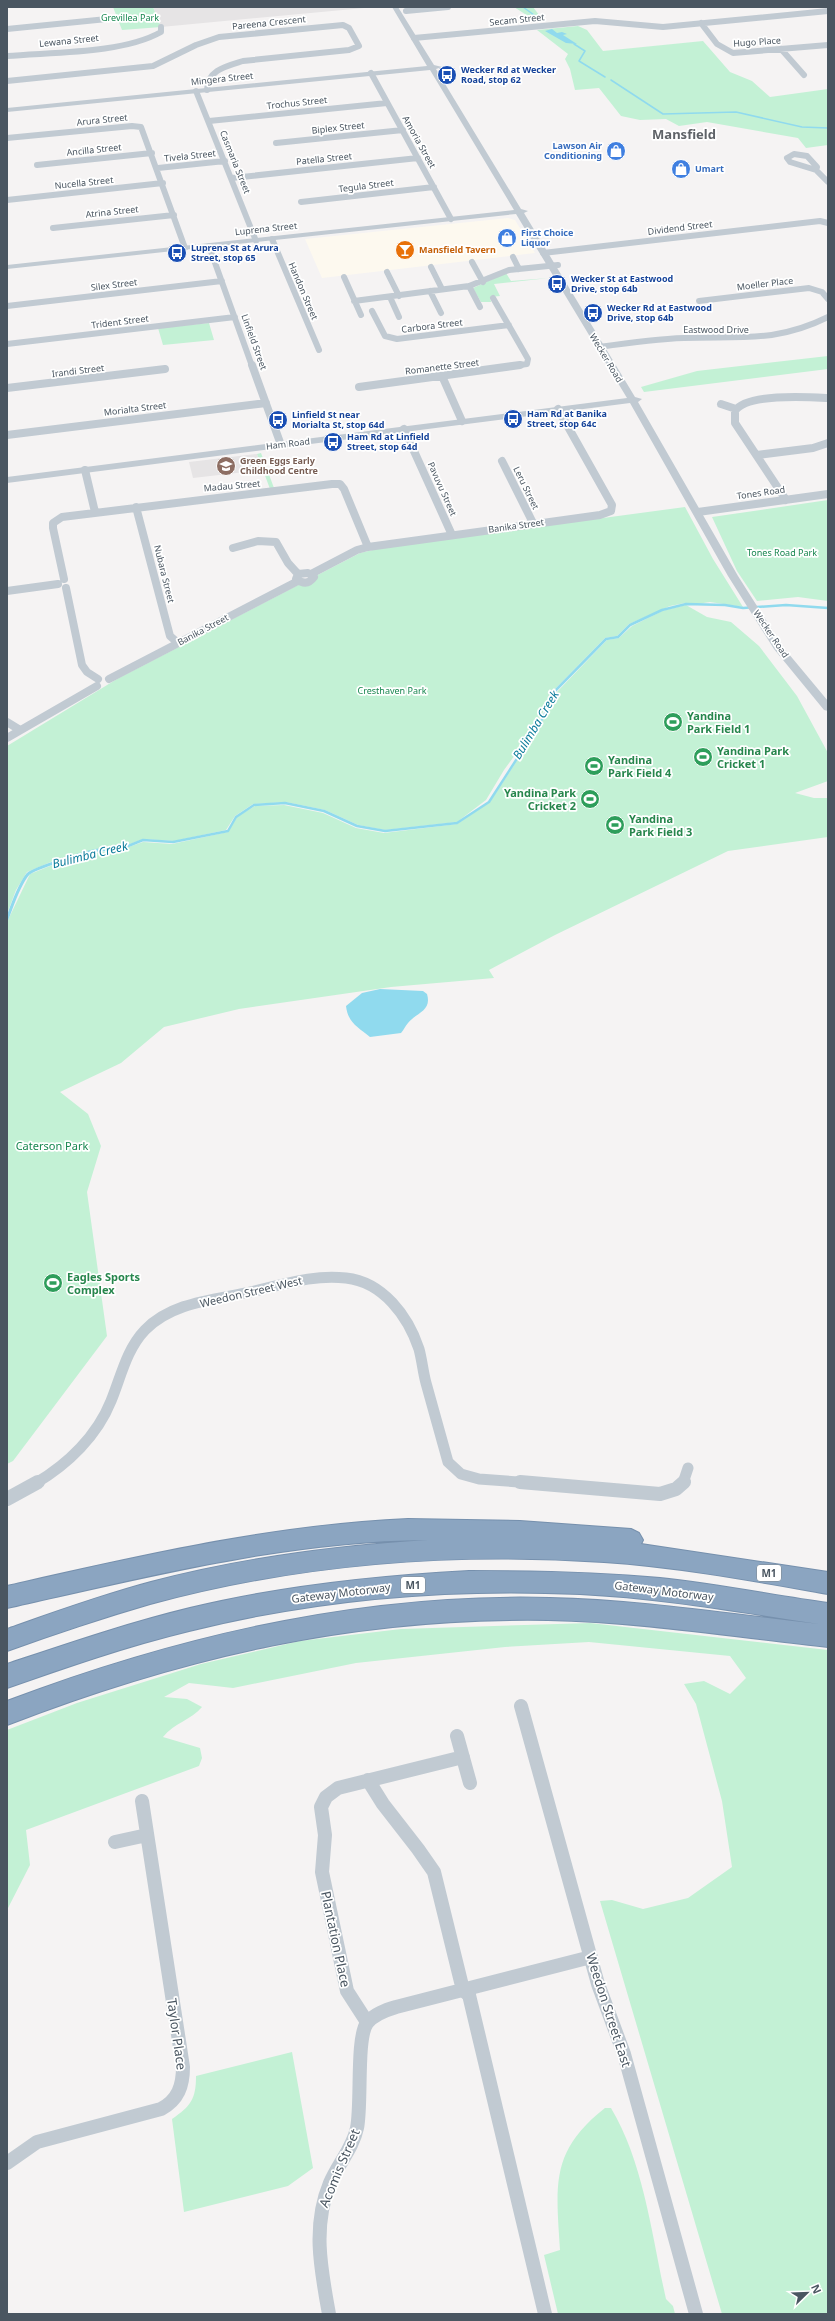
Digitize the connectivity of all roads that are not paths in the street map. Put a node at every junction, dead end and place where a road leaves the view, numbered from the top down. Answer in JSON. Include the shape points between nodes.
{"nodes":[{"id":1,"x":395,"y":7,"type":"edge"},
{"id":2,"x":448,"y":7,"type":"edge"},
{"id":3,"x":404,"y":9,"type":"edge"},
{"id":4,"x":828,"y":11,"type":"edge"},
{"id":5,"x":117,"y":18,"type":"dead end"},
{"id":6,"x":701,"y":23,"type":"junction"},
{"id":7,"x":161,"y":27,"type":"dead end"},
{"id":8,"x":7,"y":29,"type":"edge"},
{"id":9,"x":414,"y":38,"type":"junction"},
{"id":10,"x":422,"y":38,"type":"junction"},
{"id":11,"x":132,"y":42,"type":"junction"},
{"id":12,"x":828,"y":45,"type":"edge"},
{"id":13,"x":781,"y":50,"type":"junction"},
{"id":14,"x":7,"y":53,"type":"edge"},
{"id":15,"x":7,"y":56,"type":"edge"},
{"id":16,"x":440,"y":67,"type":"junction"},
{"id":17,"x":432,"y":68,"type":"junction"},
{"id":18,"x":371,"y":73,"type":"junction"},
{"id":19,"x":804,"y":75,"type":"dead end"},
{"id":20,"x":7,"y":81,"type":"edge"},
{"id":21,"x":207,"y":90,"type":"junction"},
{"id":22,"x":196,"y":91,"type":"junction"},
{"id":23,"x":387,"y":103,"type":"junction"},
{"id":24,"x":7,"y":110,"type":"edge"},
{"id":25,"x":209,"y":121,"type":"junction"},
{"id":26,"x":468,"y":127,"type":"junction"},
{"id":27,"x":476,"y":127,"type":"junction"},
{"id":28,"x":403,"y":130,"type":"junction"},
{"id":29,"x":7,"y":138,"type":"edge"},
{"id":30,"x":276,"y":144,"type":"dead end"},
{"id":31,"x":491,"y":150,"type":"junction"},
{"id":32,"x":482,"y":151,"type":"junction"},
{"id":33,"x":152,"y":153,"type":"junction"},
{"id":34,"x":418,"y":158,"type":"junction"},
{"id":35,"x":225,"y":161,"type":"junction"},
{"id":36,"x":37,"y":165,"type":"dead end"},
{"id":37,"x":158,"y":168,"type":"junction"},
{"id":38,"x":816,"y":170,"type":"dead end"},
{"id":39,"x":232,"y":178,"type":"junction"},
{"id":40,"x":828,"y":182,"type":"edge"},
{"id":41,"x":163,"y":183,"type":"junction"},
{"id":42,"x":434,"y":187,"type":"junction"},
{"id":43,"x":7,"y":200,"type":"edge"},
{"id":44,"x":301,"y":202,"type":"dead end"},
{"id":45,"x":527,"y":210,"type":"junction"},
{"id":46,"x":518,"y":212,"type":"junction"},
{"id":47,"x":174,"y":215,"type":"junction"},
{"id":48,"x":828,"y":216,"type":"edge"},
{"id":49,"x":451,"y":219,"type":"junction"},
{"id":50,"x":820,"y":221,"type":"junction"},
{"id":51,"x":828,"y":222,"type":"edge"},
{"id":52,"x":53,"y":228,"type":"dead end"},
{"id":53,"x":272,"y":239,"type":"junction"},
{"id":54,"x":256,"y":240,"type":"junction"},
{"id":55,"x":209,"y":246,"type":"junction"},
{"id":56,"x":185,"y":248,"type":"junction"},
{"id":57,"x":547,"y":252,"type":"junction"},
{"id":58,"x":513,"y":258,"type":"dead end"},
{"id":59,"x":472,"y":262,"type":"dead end"},
{"id":60,"x":554,"y":265,"type":"junction"},
{"id":61,"x":7,"y":267,"type":"edge"},
{"id":62,"x":431,"y":267,"type":"dead end"},
{"id":63,"x":520,"y":269,"type":"junction"},
{"id":64,"x":388,"y":272,"type":"dead end"},
{"id":65,"x":344,"y":277,"type":"dead end"},
{"id":66,"x":222,"y":281,"type":"junction"},
{"id":67,"x":483,"y":282,"type":"junction"},
{"id":68,"x":469,"y":286,"type":"junction"},
{"id":69,"x":442,"y":289,"type":"junction"},
{"id":70,"x":430,"y":291,"type":"junction"},
{"id":71,"x":399,"y":296,"type":"junction"},
{"id":72,"x":390,"y":297,"type":"junction"},
{"id":73,"x":828,"y":299,"type":"edge"},
{"id":74,"x":354,"y":301,"type":"junction"},
{"id":75,"x":699,"y":301,"type":"dead end"},
{"id":76,"x":7,"y":306,"type":"edge"},
{"id":77,"x":440,"y":313,"type":"dead end"},
{"id":78,"x":235,"y":317,"type":"junction"},
{"id":79,"x":828,"y":317,"type":"edge"},
{"id":80,"x":399,"y":318,"type":"dead end"},
{"id":81,"x":509,"y":325,"type":"junction"},
{"id":82,"x":7,"y":344,"type":"edge"},
{"id":83,"x":603,"y":346,"type":"junction"},
{"id":84,"x":319,"y":350,"type":"dead end"},
{"id":85,"x":165,"y":369,"type":"dead end"},
{"id":86,"x":442,"y":376,"type":"junction"},
{"id":87,"x":359,"y":387,"type":"dead end"},
{"id":88,"x":7,"y":388,"type":"edge"},
{"id":89,"x":828,"y":398,"type":"edge"},
{"id":90,"x":636,"y":399,"type":"junction"},
{"id":91,"x":266,"y":403,"type":"junction"},
{"id":92,"x":721,"y":404,"type":"dead end"},
{"id":93,"x":558,"y":409,"type":"junction"},
{"id":94,"x":736,"y":409,"type":"junction"},
{"id":95,"x":462,"y":421,"type":"junction"},
{"id":96,"x":404,"y":429,"type":"junction"},
{"id":97,"x":7,"y":435,"type":"edge"},
{"id":98,"x":828,"y":443,"type":"edge"},
{"id":99,"x":281,"y":445,"type":"junction"},
{"id":100,"x":757,"y":455,"type":"junction"},
{"id":101,"x":502,"y":461,"type":"dead end"},
{"id":102,"x":85,"y":470,"type":"junction"},
{"id":103,"x":7,"y":480,"type":"edge"},
{"id":104,"x":828,"y":494,"type":"edge"},
{"id":105,"x":786,"y":500,"type":"junction"},
{"id":106,"x":136,"y":506,"type":"junction"},
{"id":107,"x":702,"y":511,"type":"junction"},
{"id":108,"x":94,"y":512,"type":"junction"},
{"id":109,"x":532,"y":524,"type":"junction"},
{"id":110,"x":452,"y":534,"type":"junction"},
{"id":111,"x":368,"y":547,"type":"junction"},
{"id":112,"x":233,"y":548,"type":"dead end"},
{"id":113,"x":298,"y":577,"type":"junction"},
{"id":114,"x":63,"y":584,"type":"junction"},
{"id":115,"x":7,"y":591,"type":"edge"},
{"id":116,"x":178,"y":643,"type":"junction"},
{"id":117,"x":98,"y":682,"type":"junction"},
{"id":118,"x":828,"y":708,"type":"edge"},
{"id":119,"x":7,"y":722,"type":"edge"},
{"id":120,"x":20,"y":730,"type":"junction"},
{"id":121,"x":7,"y":738,"type":"edge"},
{"id":122,"x":688,"y":1468,"type":"dead end"},
{"id":123,"x":7,"y":1499,"type":"edge"},
{"id":124,"x":710,"y":1564,"type":"junction"},
{"id":125,"x":828,"y":1583,"type":"edge"},
{"id":126,"x":7,"y":1597,"type":"edge"},
{"id":127,"x":828,"y":1614,"type":"edge"},
{"id":128,"x":828,"y":1636,"type":"edge"},
{"id":129,"x":7,"y":1640,"type":"edge"},
{"id":130,"x":7,"y":1676,"type":"edge"},
{"id":131,"x":521,"y":1706,"type":"dead end"},
{"id":132,"x":7,"y":1713,"type":"edge"},
{"id":133,"x":457,"y":1736,"type":"dead end"},
{"id":134,"x":463,"y":1757,"type":"junction"},
{"id":135,"x":368,"y":1780,"type":"junction"},
{"id":136,"x":470,"y":1783,"type":"dead end"},
{"id":137,"x":142,"y":1801,"type":"dead end"},
{"id":138,"x":147,"y":1835,"type":"junction"},
{"id":139,"x":115,"y":1842,"type":"dead end"},
{"id":140,"x":591,"y":1957,"type":"junction"},
{"id":141,"x":464,"y":1990,"type":"junction"},
{"id":142,"x":367,"y":2022,"type":"junction"},
{"id":143,"x":7,"y":2163,"type":"edge"},
{"id":144,"x":329,"y":2314,"type":"edge"},
{"id":145,"x":545,"y":2314,"type":"edge"},
{"id":146,"x":696,"y":2314,"type":"edge"}],
"edges":[{"from":1,"to":9,"type":"street","name":"Wecker Road"},
{"from":2,"to":3,"type":"street"},
{"from":3,"to":10,"type":"street","name":"Wecker Road"},
{"from":4,"to":6,"type":"street","name":"Secam Street"},
{"from":5,"to":8,"type":"street"},
{"from":6,"to":10,"type":"street","name":"Secam Street","via":[[663,27],[595,21]]},
{"from":6,"to":13,"type":"street","name":"Hugo Place","via":[[720,49],[728,52],[741,54]]},
{"from":7,"to":11,"type":"street","name":"Lewana Street","via":[[161,32],[154,37]]},
{"from":9,"to":10,"type":"street"},
{"from":9,"to":17,"type":"street","name":"Wecker Road"},
{"from":10,"to":16,"type":"street","name":"Wecker Road"},
{"from":11,"to":14,"type":"street","name":"Lewana Street"},
{"from":11,"to":15,"type":"street","name":"Lewana Street"},
{"from":12,"to":13,"type":"street","name":"Hugo Place"},
{"from":13,"to":19,"type":"street"},
{"from":16,"to":17,"type":"street","name":"Mingera Street"},
{"from":16,"to":27,"type":"street","name":"Wecker Road"},
{"from":17,"to":18,"type":"street","name":"Mingera Street"},
{"from":17,"to":26,"type":"street","name":"Wecker Road"},
{"from":18,"to":21,"type":"street","name":"Mingera Street"},
{"from":18,"to":23,"type":"street","name":"Amoria Street"},
{"from":20,"to":21,"type":"street","name":"Pareena Crescent","via":[[153,66],[207,40],[234,35],[343,25],[349,28],[359,46],[349,50],[243,61],[226,66],[210,76]]},
{"from":21,"to":22,"type":"street","name":"Mingera Street"},
{"from":22,"to":24,"type":"street","name":"Mingera Street"},
{"from":22,"to":25,"type":"street","name":"Casmaria Street"},
{"from":23,"to":25,"type":"street","name":"Trochus Street"},
{"from":23,"to":28,"type":"street","name":"Amoria Street"},
{"from":25,"to":35,"type":"street","name":"Casmaria Street"},
{"from":26,"to":27,"type":"street"},
{"from":26,"to":32,"type":"street","name":"Wecker Road"},
{"from":27,"to":31,"type":"street","name":"Wecker Road"},
{"from":28,"to":30,"type":"street","name":"Biplex Street"},
{"from":28,"to":34,"type":"street","name":"Amoria Street"},
{"from":29,"to":33,"type":"street","name":"Arura Street","via":[[137,125],[143,128]]},
{"from":31,"to":32,"type":"street"},
{"from":31,"to":45,"type":"street","name":"Wecker Road"},
{"from":32,"to":46,"type":"street","name":"Wecker Road"},
{"from":33,"to":36,"type":"street","name":"Ancilla Street"},
{"from":33,"to":37,"type":"street","name":"Arura Street"},
{"from":34,"to":39,"type":"street","name":"Patella Street"},
{"from":34,"to":42,"type":"street","name":"Amoria Street"},
{"from":35,"to":37,"type":"street","name":"Tivela Street"},
{"from":35,"to":39,"type":"street","name":"Casmaria Street"},
{"from":37,"to":41,"type":"street","name":"Arura Street"},
{"from":38,"to":40,"type":"street"},
{"from":39,"to":54,"type":"street","name":"Casmaria Street"},
{"from":41,"to":43,"type":"street","name":"Nucella Street"},
{"from":41,"to":47,"type":"street","name":"Arura Street"},
{"from":42,"to":44,"type":"street","name":"Tegula Street"},
{"from":42,"to":49,"type":"street","name":"Amoria Street"},
{"from":45,"to":46,"type":"street","name":"Luprena Street"},
{"from":45,"to":57,"type":"street","name":"Wecker Road"},
{"from":46,"to":49,"type":"street","name":"Luprena Street"},
{"from":46,"to":57,"type":"street","name":"Wecker Road"},
{"from":47,"to":52,"type":"street","name":"Atrina Street"},
{"from":47,"to":56,"type":"street","name":"Arura Street"},
{"from":48,"to":50,"type":"street","name":"Dividend Street"},
{"from":49,"to":53,"type":"street","name":"Luprena Street"},
{"from":50,"to":51,"type":"street","name":"Dividend Street"},
{"from":50,"to":57,"type":"street","name":"Dividend Street"},
{"from":53,"to":54,"type":"street","name":"Luprena Street"},
{"from":53,"to":84,"type":"street","name":"Handon Street"},
{"from":54,"to":55,"type":"street","name":"Luprena Street"},
{"from":55,"to":56,"type":"street","name":"Luprena Street"},
{"from":55,"to":66,"type":"street","name":"Linfield Street"},
{"from":56,"to":61,"type":"street","name":"Luprena Street"},
{"from":57,"to":60,"type":"street","name":"Wecker Road"},
{"from":58,"to":63,"type":"street"},
{"from":59,"to":67,"type":"street"},
{"from":60,"to":63,"type":"street"},
{"from":60,"to":83,"type":"street","name":"Wecker Road"},
{"from":62,"to":69,"type":"street"},
{"from":63,"to":67,"type":"street","via":[[505,272]]},
{"from":64,"to":71,"type":"street"},
{"from":65,"to":74,"type":"street","name":"Carbora Street"},
{"from":66,"to":76,"type":"street","name":"Silex Street"},
{"from":66,"to":78,"type":"street","name":"Linfield Street"},
{"from":67,"to":68,"type":"street"},
{"from":68,"to":69,"type":"street"},
{"from":68,"to":81,"type":"street","via":[[481,306],[495,300]]},
{"from":69,"to":70,"type":"street"},
{"from":70,"to":71,"type":"street"},
{"from":70,"to":77,"type":"street"},
{"from":71,"to":72,"type":"street"},
{"from":72,"to":74,"type":"street"},
{"from":72,"to":80,"type":"street"},
{"from":73,"to":75,"type":"street","name":"Moeller Place","via":[[822,292],[809,288]]},
{"from":74,"to":81,"type":"street","name":"Carbora Street","via":[[384,336],[396,339]]},
{"from":78,"to":82,"type":"street","name":"Trident Street"},
{"from":78,"to":91,"type":"street","name":"Linfield Street"},
{"from":79,"to":83,"type":"street","name":"Eastwood Drive","via":[[807,329],[773,337],[680,338]]},
{"from":81,"to":86,"type":"street","name":"Romanette Street","via":[[528,359],[527,364]]},
{"from":83,"to":90,"type":"street","name":"Wecker Road"},
{"from":85,"to":88,"type":"street","name":"Irandi Street","via":[[150,368]]},
{"from":86,"to":87,"type":"street","name":"Romanette Street"},
{"from":86,"to":95,"type":"street"},
{"from":89,"to":94,"type":"street","via":[[798,396],[747,403]]},
{"from":90,"to":93,"type":"street","name":"Ham Road"},
{"from":90,"to":107,"type":"street","name":"Wecker Road"},
{"from":91,"to":97,"type":"street","name":"Morialta Street"},
{"from":91,"to":99,"type":"street","name":"Linfield Street"},
{"from":92,"to":94,"type":"street"},
{"from":93,"to":95,"type":"street","name":"Ham Road"},
{"from":93,"to":109,"type":"street","name":"Banika Street","via":[[612,508],[611,511],[600,515]]},
{"from":94,"to":100,"type":"street","via":[[735,423]]},
{"from":95,"to":96,"type":"street","name":"Ham Road"},
{"from":96,"to":99,"type":"street","name":"Ham Road"},
{"from":96,"to":110,"type":"street","name":"Pavuvu Street"},
{"from":98,"to":100,"type":"street","via":[[813,448]]},
{"from":99,"to":102,"type":"street","name":"Ham Road"},
{"from":100,"to":105,"type":"street"},
{"from":101,"to":109,"type":"street","name":"Leru Street"},
{"from":102,"to":103,"type":"street","name":"Ham Road"},
{"from":102,"to":108,"type":"street"},
{"from":104,"to":105,"type":"street","name":"Tones Road"},
{"from":105,"to":107,"type":"street","name":"Tones Road"},
{"from":106,"to":108,"type":"street","name":"Madau Street"},
{"from":106,"to":111,"type":"street","name":"Madau Street","via":[[340,484]]},
{"from":106,"to":116,"type":"street","name":"Nubara Street","via":[[170,636]]},
{"from":107,"to":118,"type":"street","name":"Wecker Road","via":[[733,576],[768,633]]},
{"from":108,"to":114,"type":"street","name":"Madau Street","via":[[57,519],[53,523]]},
{"from":109,"to":110,"type":"street","name":"Banika Street"},
{"from":110,"to":111,"type":"street","name":"Banika Street"},
{"from":111,"to":113,"type":"street","name":"Banika Street","via":[[311,574]]},
{"from":112,"to":113,"type":"street","via":[[257,541],[275,542],[279,545],[287,564]]},
{"from":113,"to":116,"type":"street","name":"Banika Street"},
{"from":114,"to":115,"type":"street"},
{"from":114,"to":117,"type":"street","via":[[82,665]]},
{"from":116,"to":117,"type":"street","name":"Banika Street","via":[[109,679]]},
{"from":117,"to":120,"type":"street"},
{"from":119,"to":120,"type":"street"},
{"from":120,"to":121,"type":"street"},
{"from":122,"to":123,"type":"street","name":"Weedon Street West","via":[[686,1481],[677,1490],[660,1494],[479,1479],[461,1474],[448,1462],[418,1348],[408,1322],[393,1302],[376,1288],[357,1281],[333,1277],[305,1279],[171,1312],[146,1329],[130,1349],[110,1402],[94,1430],[48,1477]]},
{"from":124,"to":125,"type":"highway","number":"M1"},
{"from":124,"to":126,"type":"highway","via":[[678,1546],[588,1536],[475,1529],[384,1531],[328,1535],[243,1547]]},
{"from":124,"to":129,"type":"highway","number":"M1","via":[[605,1551],[518,1547],[425,1550],[326,1559],[247,1572],[135,1598]]},
{"from":127,"to":130,"type":"highway","name":"Gateway Motorway","number":"M1","via":[[638,1587],[515,1581],[424,1584],[301,1598],[191,1619],[96,1645]]},
{"from":128,"to":132,"type":"highway","via":[[639,1615],[549,1609],[383,1615],[220,1644],[69,1688]]},
{"from":131,"to":140,"type":"street","name":"Weedon Street East"},
{"from":133,"to":134,"type":"street"},
{"from":134,"to":135,"type":"street","name":"Plantation Place"},
{"from":134,"to":136,"type":"street"},
{"from":135,"to":141,"type":"street","via":[[380,1803],[428,1860],[434,1872]]},
{"from":135,"to":142,"type":"street","name":"Plantation Place","via":[[329,1792],[323,1802],[321,1813],[325,1835],[322,1872],[345,1985],[349,1997]]},
{"from":137,"to":138,"type":"street","name":"Taylor Place"},
{"from":138,"to":139,"type":"street"},
{"from":138,"to":143,"type":"street","name":"Taylor Place","via":[[183,2067],[181,2090],[172,2102],[161,2109],[37,2142]]},
{"from":140,"to":141,"type":"street"},
{"from":140,"to":146,"type":"street","name":"Weedon Street East","via":[[624,2054]]},
{"from":141,"to":142,"type":"street","via":[[392,2008]]},
{"from":141,"to":145,"type":"street","via":[[469,1996]]},
{"from":142,"to":144,"type":"street","name":"Acomis Street","via":[[362,2035],[356,2131],[329,2184],[320,2212],[318,2253]]}]}
